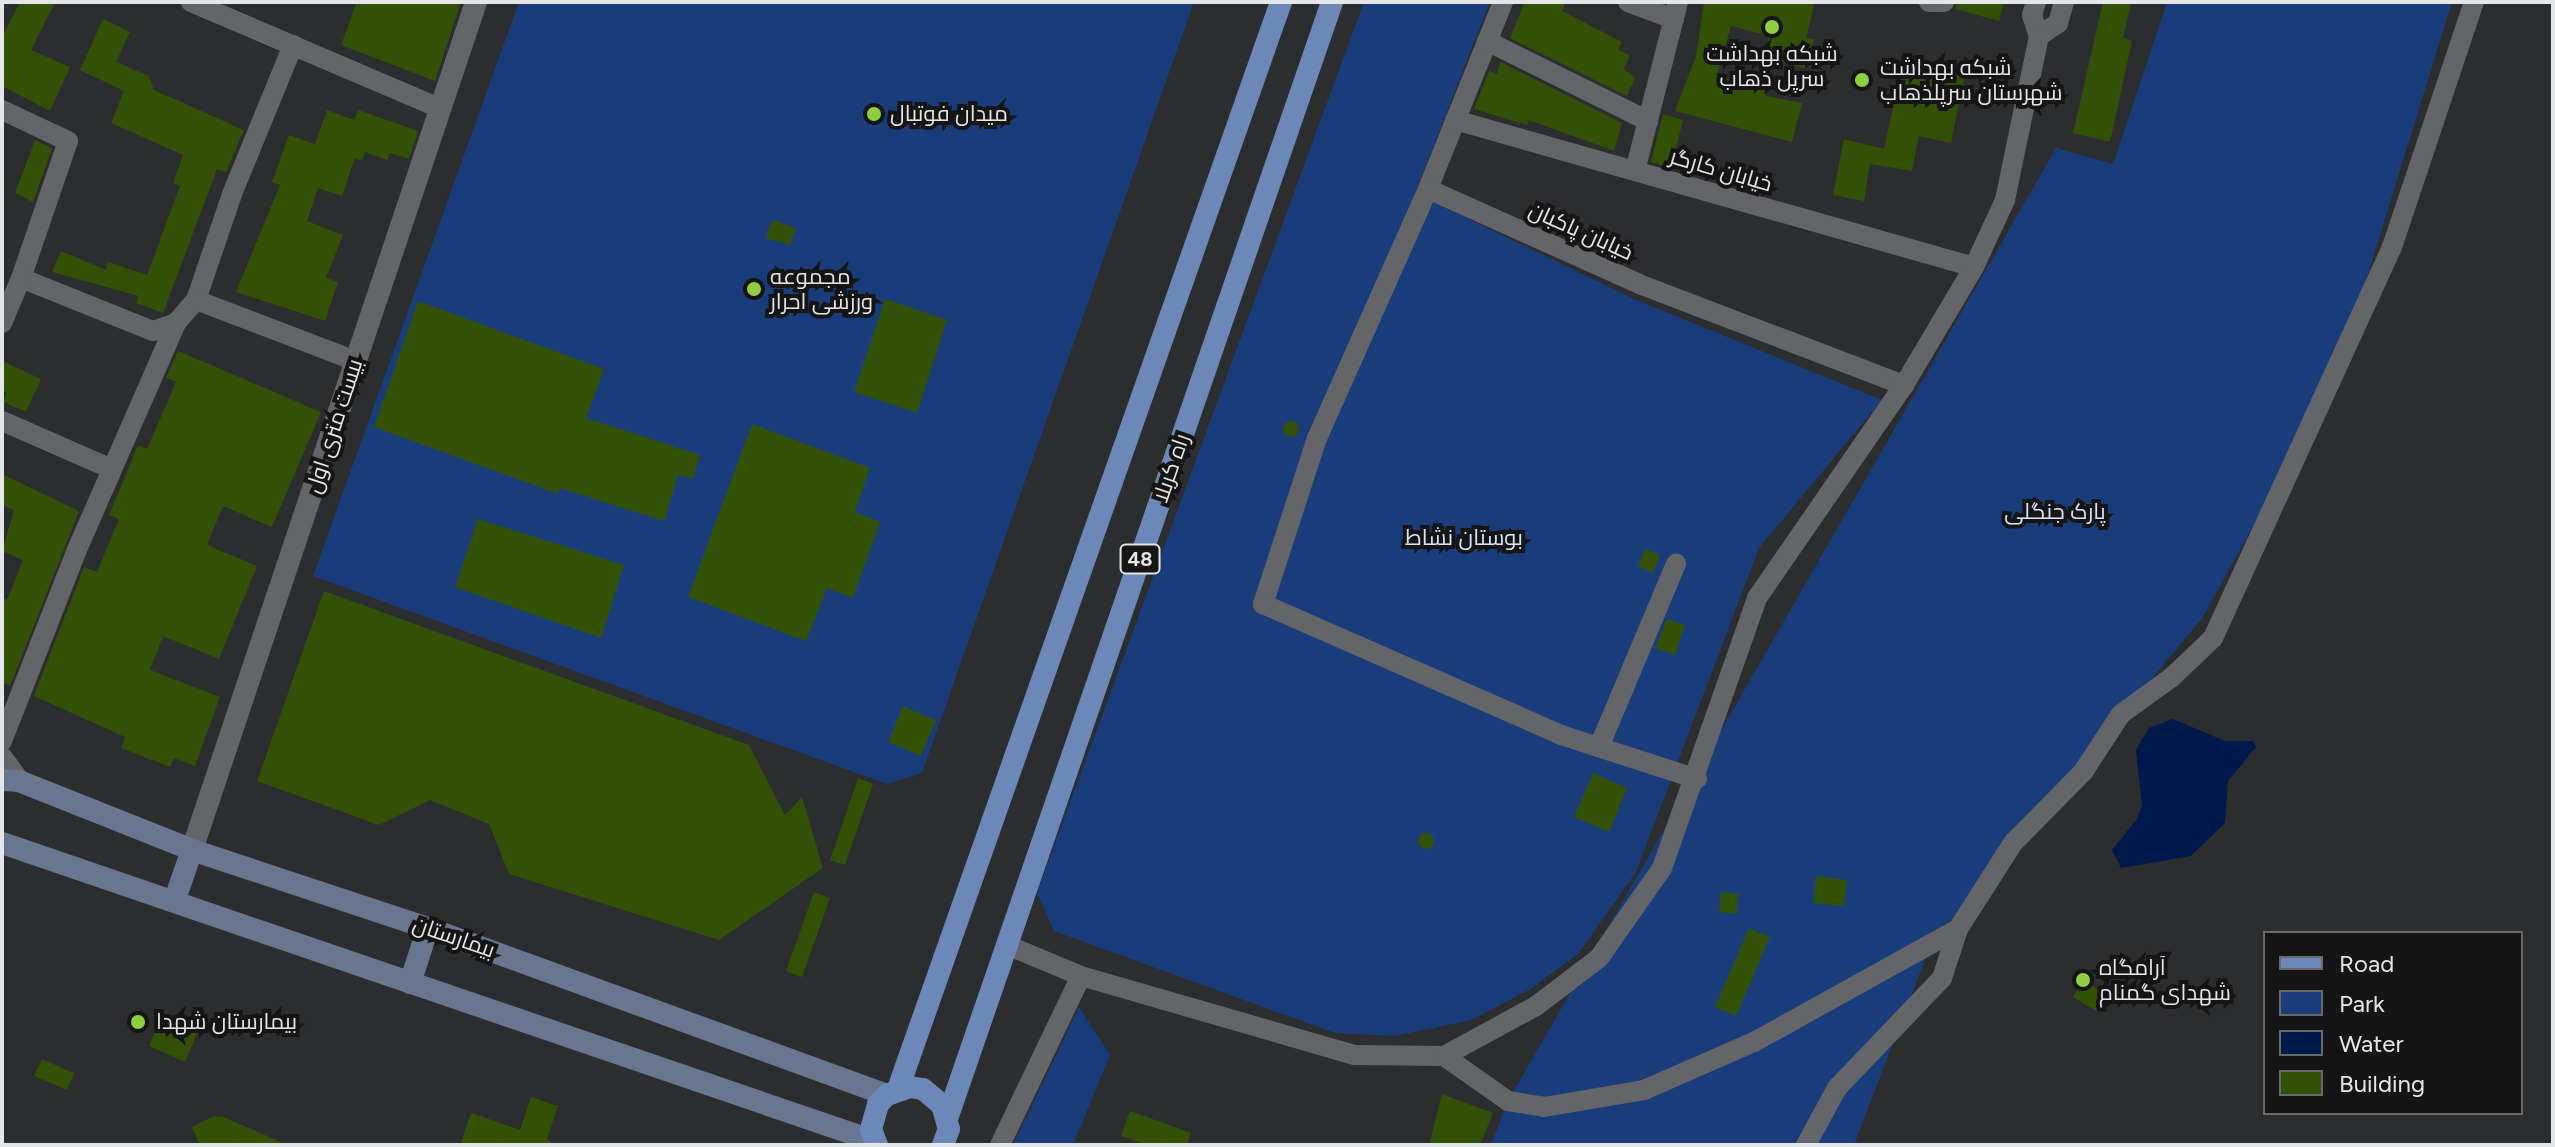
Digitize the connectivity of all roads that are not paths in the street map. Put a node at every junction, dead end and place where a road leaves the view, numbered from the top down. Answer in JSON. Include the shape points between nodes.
{"nodes":[{"id":1,"x":191,"y":2,"type":"edge"},
{"id":2,"x":476,"y":2,"type":"edge"},
{"id":3,"x":1281,"y":2,"type":"edge"},
{"id":4,"x":1332,"y":2,"type":"edge"},
{"id":5,"x":1503,"y":2,"type":"edge"},
{"id":6,"x":1628,"y":2,"type":"edge"},
{"id":7,"x":1929,"y":2,"type":"edge"},
{"id":8,"x":1944,"y":2,"type":"edge"},
{"id":9,"x":2036,"y":2,"type":"edge"},
{"id":10,"x":2064,"y":2,"type":"edge"},
{"id":11,"x":2474,"y":2,"type":"edge"},
{"id":12,"x":1676,"y":11,"type":"edge"},
{"id":13,"x":2039,"y":36,"type":"junction"},
{"id":14,"x":1487,"y":41,"type":"junction"},
{"id":15,"x":293,"y":45,"type":"junction"},
{"id":16,"x":440,"y":108,"type":"junction"},
{"id":17,"x":2,"y":110,"type":"edge"},
{"id":18,"x":1455,"y":120,"type":"junction"},
{"id":19,"x":1648,"y":121,"type":"junction"},
{"id":20,"x":1635,"y":171,"type":"junction"},
{"id":21,"x":1428,"y":189,"type":"junction"},
{"id":22,"x":1974,"y":267,"type":"junction"},
{"id":23,"x":21,"y":278,"type":"junction"},
{"id":24,"x":196,"y":300,"type":"junction"},
{"id":25,"x":2,"y":323,"type":"edge"},
{"id":26,"x":176,"y":323,"type":"junction"},
{"id":27,"x":356,"y":361,"type":"junction"},
{"id":28,"x":1904,"y":385,"type":"junction"},
{"id":29,"x":2,"y":421,"type":"edge"},
{"id":30,"x":112,"y":469,"type":"junction"},
{"id":31,"x":1676,"y":564,"type":"dead end"},
{"id":32,"x":2,"y":741,"type":"edge"},
{"id":33,"x":1599,"y":747,"type":"junction"},
{"id":34,"x":2,"y":758,"type":"edge"},
{"id":35,"x":1697,"y":779,"type":"junction"},
{"id":36,"x":11,"y":780,"type":"edge"},
{"id":37,"x":2,"y":843,"type":"edge"},
{"id":38,"x":192,"y":850,"type":"junction"},
{"id":39,"x":175,"y":899,"type":"junction"},
{"id":40,"x":428,"y":928,"type":"junction"},
{"id":41,"x":1958,"y":929,"type":"junction"},
{"id":42,"x":1007,"y":945,"type":"junction"},
{"id":43,"x":1081,"y":976,"type":"junction"},
{"id":44,"x":410,"y":983,"type":"junction"},
{"id":45,"x":1444,"y":1056,"type":"junction"},
{"id":46,"x":893,"y":1092,"type":"junction"},
{"id":47,"x":948,"y":1116,"type":"junction"},
{"id":48,"x":876,"y":1143,"type":"edge"},
{"id":49,"x":943,"y":1145,"type":"edge"},
{"id":50,"x":1000,"y":1145,"type":"edge"},
{"id":51,"x":1806,"y":1145,"type":"edge"}],
"edges":[{"from":1,"to":15,"type":"street"},
{"from":2,"to":16,"type":"street","name":"بیست متری اول"},
{"from":3,"to":46,"type":"main road","number":"48"},
{"from":4,"to":42,"type":"main road","name":"راه کربلا","number":"48"},
{"from":5,"to":14,"type":"street"},
{"from":6,"to":12,"type":"street"},
{"from":7,"to":8,"type":"street"},
{"from":9,"to":13,"type":"street","via":[[2032,15]]},
{"from":10,"to":13,"type":"street","via":[[2058,23]]},
{"from":11,"to":41,"type":"street","via":[[2392,247],[2213,638],[2171,678],[2121,714],[2083,772],[2013,843]]},
{"from":12,"to":19,"type":"street"},
{"from":13,"to":22,"type":"street","via":[[2005,200]]},
{"from":14,"to":18,"type":"street"},
{"from":14,"to":19,"type":"street"},
{"from":15,"to":16,"type":"street"},
{"from":15,"to":24,"type":"street","via":[[232,194]]},
{"from":16,"to":27,"type":"street","name":"بیست متری اول"},
{"from":17,"to":23,"type":"street","via":[[68,141]]},
{"from":18,"to":20,"type":"street","name":"خیابان کارگر"},
{"from":18,"to":21,"type":"street"},
{"from":19,"to":20,"type":"street"},
{"from":20,"to":22,"type":"street","name":"خیابان کارگر"},
{"from":21,"to":28,"type":"street","name":"خیابان پاکبان","via":[[1639,284]]},
{"from":21,"to":33,"type":"street","via":[[1317,438],[1263,604]]},
{"from":22,"to":28,"type":"street"},
{"from":23,"to":25,"type":"street"},
{"from":23,"to":26,"type":"street","via":[[153,331]]},
{"from":24,"to":26,"type":"street"},
{"from":24,"to":27,"type":"street"},
{"from":26,"to":30,"type":"street"},
{"from":27,"to":38,"type":"street","name":"بیست متری اول"},
{"from":28,"to":35,"type":"street","via":[[1757,598]]},
{"from":29,"to":30,"type":"street"},
{"from":30,"to":32,"type":"street"},
{"from":31,"to":33,"type":"street"},
{"from":33,"to":35,"type":"street"},
{"from":34,"to":36,"type":"street"},
{"from":35,"to":45,"type":"street","via":[[1662,868],[1599,958],[1536,1006]]},
{"from":36,"to":38,"type":"main road","name":"بیمارستان"},
{"from":37,"to":39,"type":"main road"},
{"from":38,"to":39,"type":"main road"},
{"from":38,"to":40,"type":"main road","name":"بیمارستان"},
{"from":39,"to":44,"type":"main road"},
{"from":40,"to":44,"type":"main road"},
{"from":40,"to":46,"type":"main road","name":"بیمارستان"},
{"from":41,"to":45,"type":"street","via":[[1754,1042],[1644,1090],[1544,1107],[1508,1101]]},
{"from":41,"to":51,"type":"street","via":[[1942,978],[1837,1088]]},
{"from":42,"to":43,"type":"street"},
{"from":42,"to":47,"type":"main road","name":"راه کربلا","number":"48"},
{"from":43,"to":45,"type":"street","via":[[1355,1055]]},
{"from":43,"to":50,"type":"street"},
{"from":44,"to":48,"type":"main road"},
{"from":46,"to":47,"type":"main road","via":[[923,1089]]},
{"from":46,"to":48,"type":"main road","number":"48","via":[[873,1116]]},
{"from":47,"to":49,"type":"main road","number":"48"}]}
